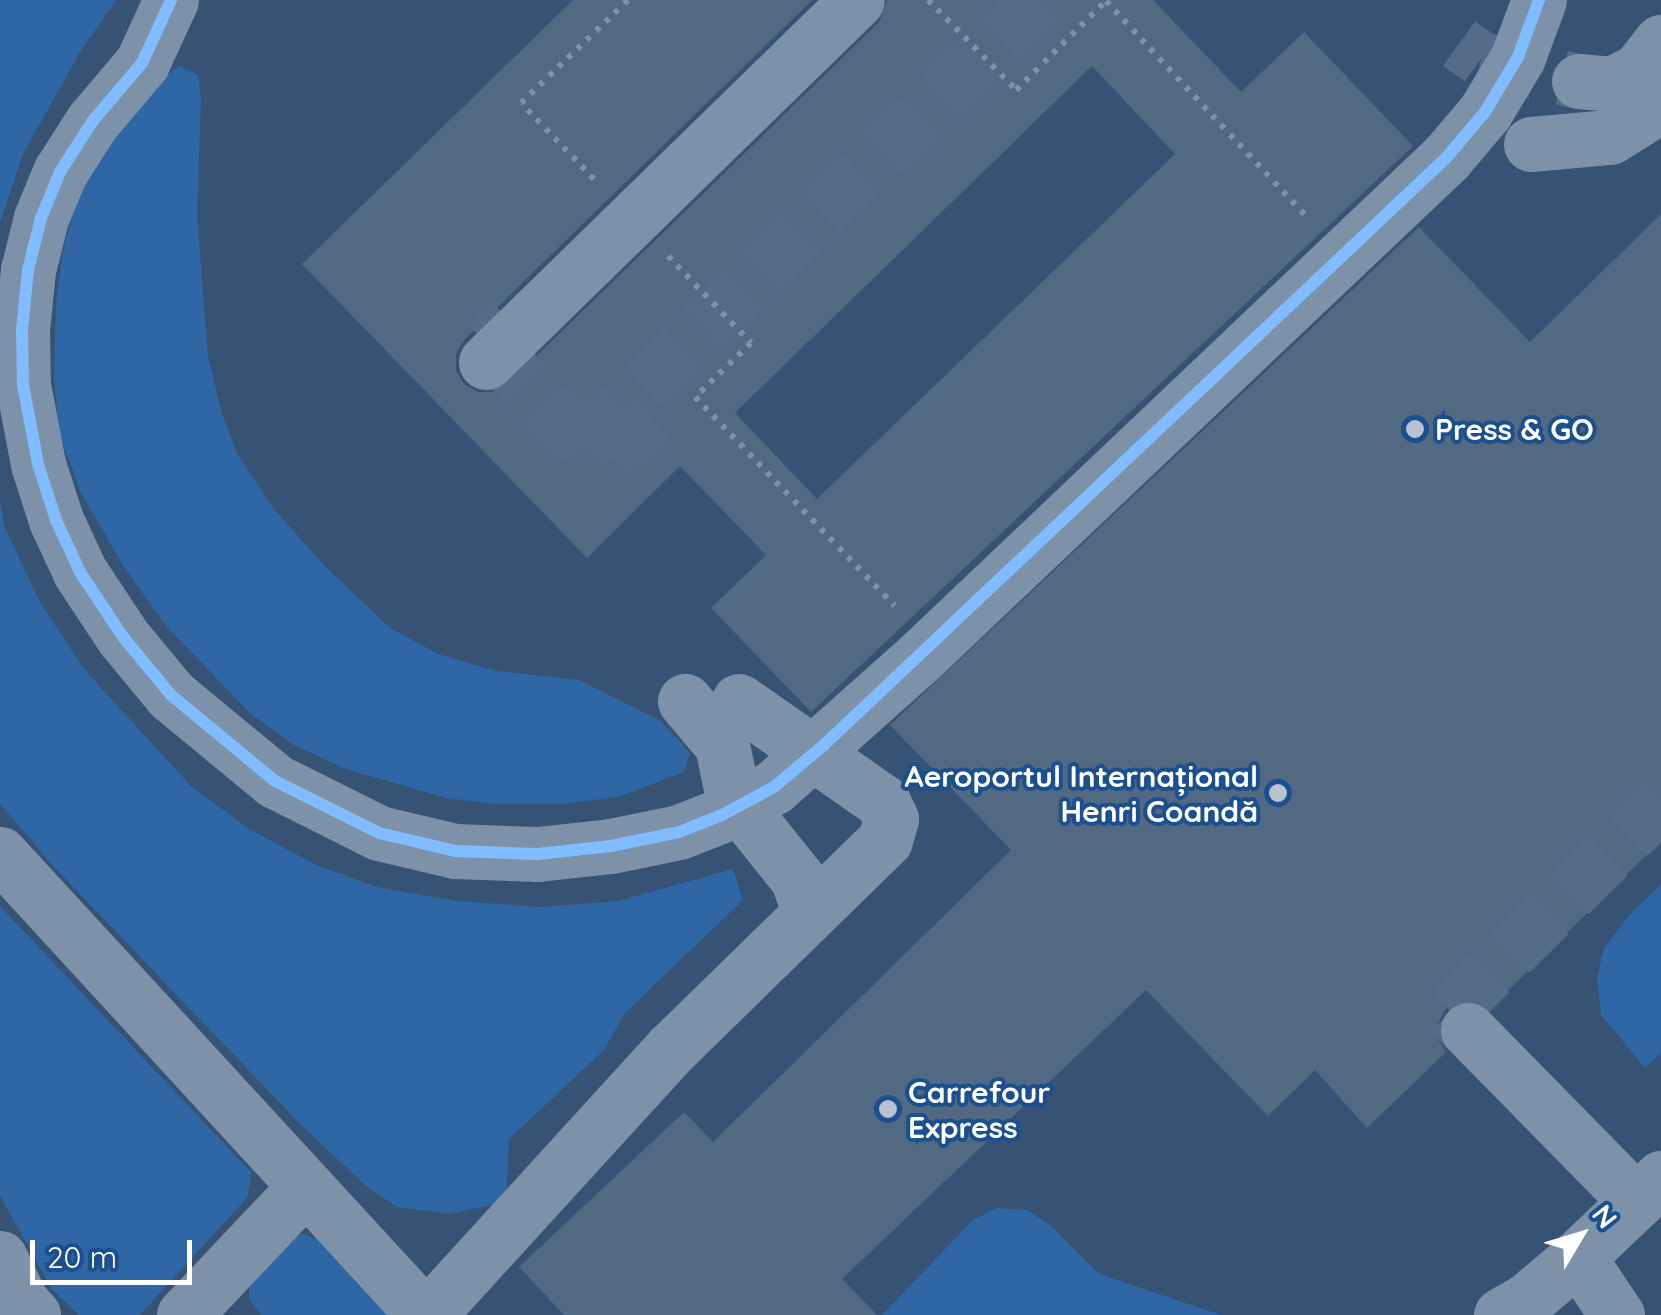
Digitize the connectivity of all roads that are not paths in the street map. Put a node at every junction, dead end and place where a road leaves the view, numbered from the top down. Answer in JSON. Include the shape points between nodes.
{"nodes":[{"id":1,"x":172,"y":0,"type":"edge"},
{"id":2,"x":857,"y":0,"type":"edge"},
{"id":3,"x":1539,"y":0,"type":"edge"},
{"id":4,"x":1661,"y":42,"type":"edge"},
{"id":5,"x":1580,"y":81,"type":"tunnel mouth"},
{"id":6,"x":1661,"y":104,"type":"edge"},
{"id":7,"x":1532,"y":144,"type":"dead end"},
{"id":8,"x":486,"y":362,"type":"tunnel mouth"},
{"id":9,"x":685,"y":701,"type":"dead end"},
{"id":10,"x":739,"y":701,"type":"dead end"},
{"id":11,"x":0,"y":854,"type":"edge"},
{"id":12,"x":809,"y":913,"type":"junction"},
{"id":13,"x":1468,"y":1030,"type":"dead end"},
{"id":14,"x":305,"y":1187,"type":"junction"},
{"id":15,"x":1648,"y":1190,"type":"edge"},
{"id":16,"x":1578,"y":1257,"type":"junction"},
{"id":17,"x":0,"y":1258,"type":"edge"},
{"id":18,"x":33,"y":1315,"type":"edge"},
{"id":19,"x":184,"y":1315,"type":"edge"},
{"id":20,"x":426,"y":1315,"type":"edge"},
{"id":21,"x":1501,"y":1315,"type":"edge"},
{"id":22,"x":1617,"y":1315,"type":"edge"}],
"edges":[{"from":1,"to":3,"type":"street","bridge":true,"via":[[142,63],[60,172],[41,218],[22,330],[23,385],[56,520],[80,572],[170,694],[275,782],[379,834],[455,851],[538,854],[679,832],[774,786],[921,656],[1446,158],[1485,112],[1518,57]]},
{"from":2,"to":8,"type":"street"},
{"from":4,"to":5,"type":"street","via":[[1638,71],[1612,84]]},
{"from":6,"to":7,"type":"street","via":[[1610,137]]},
{"from":9,"to":12,"type":"street","via":[[722,745],[733,798],[798,879]]},
{"from":10,"to":12,"type":"street","via":[[882,802],[891,820],[872,856]]},
{"from":11,"to":14,"type":"street"},
{"from":12,"to":20,"type":"street","via":[[659,1062]]},
{"from":13,"to":15,"type":"street"},
{"from":14,"to":19,"type":"street"},
{"from":14,"to":20,"type":"street"},
{"from":15,"to":16,"type":"street"},
{"from":16,"to":21,"type":"street"},
{"from":16,"to":22,"type":"street"},
{"from":17,"to":18,"type":"street"}]}
